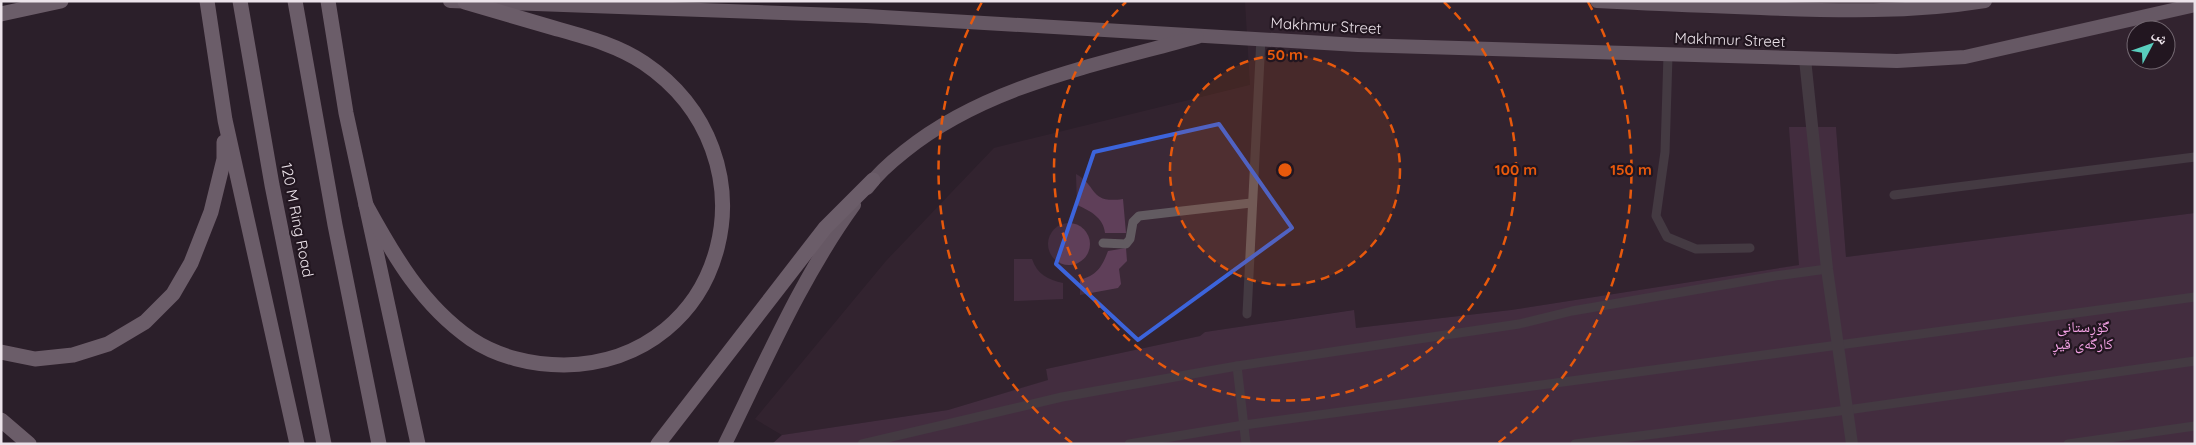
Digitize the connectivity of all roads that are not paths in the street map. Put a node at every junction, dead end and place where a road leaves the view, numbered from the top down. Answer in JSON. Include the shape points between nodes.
{"nodes":[{"id":1,"x":61,"y":1,"type":"edge"},
{"id":2,"x":207,"y":1,"type":"edge"},
{"id":3,"x":240,"y":1,"type":"edge"},
{"id":4,"x":295,"y":1,"type":"edge"},
{"id":5,"x":328,"y":1,"type":"edge"},
{"id":6,"x":1597,"y":1,"type":"edge"},
{"id":7,"x":1985,"y":1,"type":"edge"},
{"id":8,"x":458,"y":2,"type":"edge"},
{"id":9,"x":1663,"y":3,"type":"edge"},
{"id":10,"x":1943,"y":5,"type":"edge"},
{"id":11,"x":2194,"y":8,"type":"edge"},
{"id":12,"x":1,"y":14,"type":"edge"},
{"id":13,"x":1207,"y":34,"type":"junction"},
{"id":14,"x":1261,"y":38,"type":"junction"},
{"id":15,"x":1668,"y":54,"type":"junction"},
{"id":16,"x":1805,"y":59,"type":"junction"},
{"id":17,"x":225,"y":120,"type":"junction"},
{"id":18,"x":2195,"y":157,"type":"edge"},
{"id":19,"x":873,"y":180,"type":"junction"},
{"id":20,"x":1894,"y":195,"type":"dead end"},
{"id":21,"x":1251,"y":203,"type":"junction"},
{"id":22,"x":366,"y":205,"type":"junction"},
{"id":23,"x":1103,"y":243,"type":"dead end"},
{"id":24,"x":1750,"y":248,"type":"dead end"},
{"id":25,"x":1827,"y":269,"type":"junction"},
{"id":26,"x":2195,"y":297,"type":"edge"},
{"id":27,"x":1247,"y":314,"type":"dead end"},
{"id":28,"x":1838,"y":344,"type":"junction"},
{"id":29,"x":1,"y":352,"type":"edge"},
{"id":30,"x":2195,"y":361,"type":"edge"},
{"id":31,"x":1237,"y":366,"type":"junction"},
{"id":32,"x":1847,"y":410,"type":"junction"},
{"id":33,"x":1,"y":420,"type":"edge"},
{"id":34,"x":1244,"y":425,"type":"junction"},
{"id":35,"x":2195,"y":426,"type":"edge"},
{"id":36,"x":29,"y":444,"type":"edge"},
{"id":37,"x":297,"y":444,"type":"edge"},
{"id":38,"x":324,"y":444,"type":"edge"},
{"id":39,"x":379,"y":444,"type":"edge"},
{"id":40,"x":418,"y":444,"type":"edge"},
{"id":41,"x":658,"y":444,"type":"edge"},
{"id":42,"x":725,"y":444,"type":"edge"},
{"id":43,"x":862,"y":444,"type":"edge"},
{"id":44,"x":1129,"y":444,"type":"edge"},
{"id":45,"x":1246,"y":444,"type":"edge"},
{"id":46,"x":1575,"y":444,"type":"edge"},
{"id":47,"x":1852,"y":444,"type":"edge"},
{"id":48,"x":2068,"y":444,"type":"edge"}],
"edges":[{"from":1,"to":12,"type":"highway"},
{"from":2,"to":17,"type":"highway"},
{"from":3,"to":38,"type":"highway","name":"120 M Ring Road","via":[[287,263]]},
{"from":4,"to":39,"type":"highway"},
{"from":5,"to":22,"type":"highway"},
{"from":6,"to":9,"type":"highway"},
{"from":7,"to":10,"type":"highway"},
{"from":8,"to":13,"type":"highway","name":"Makhmur Street","via":[[866,16]]},
{"from":8,"to":22,"type":"highway","via":[[606,43],[645,64],[678,91],[697,114],[720,166],[722,222],[708,276],[679,316],[658,334],[629,351],[590,363],[550,365],[530,362],[491,350],[473,340],[427,300],[400,266]]},
{"from":9,"to":10,"type":"highway","via":[[1820,10],[1898,10]]},
{"from":11,"to":16,"type":"highway","name":"Makhmur Street","via":[[1965,57],[1897,61]]},
{"from":13,"to":14,"type":"highway","name":"Makhmur Street"},
{"from":13,"to":19,"type":"highway","via":[[1033,84],[992,100],[953,118],[920,139]]},
{"from":14,"to":15,"type":"highway","name":"Makhmur Street","via":[[1358,45]]},
{"from":14,"to":21,"type":"lane"},
{"from":15,"to":16,"type":"highway","name":"Makhmur Street"},
{"from":15,"to":24,"type":"lane","via":[[1665,152],[1656,216],[1667,237],[1696,249]]},
{"from":16,"to":25,"type":"street"},
{"from":17,"to":29,"type":"highway","via":[[224,159],[211,212],[191,263],[173,294],[146,322],[108,344],[73,354],[35,359]]},
{"from":17,"to":37,"type":"highway"},
{"from":18,"to":20,"type":"lane"},
{"from":19,"to":41,"type":"highway","via":[[825,228]]},
{"from":19,"to":42,"type":"highway","via":[[838,228],[810,275]]},
{"from":21,"to":23,"type":"lane","via":[[1139,216],[1133,222],[1126,244]]},
{"from":21,"to":27,"type":"lane"},
{"from":22,"to":40,"type":"highway"},
{"from":25,"to":28,"type":"street"},
{"from":25,"to":31,"type":"lane","via":[[1572,311],[1519,324]]},
{"from":26,"to":28,"type":"lane"},
{"from":28,"to":32,"type":"street"},
{"from":28,"to":34,"type":"lane"},
{"from":30,"to":32,"type":"lane"},
{"from":31,"to":34,"type":"lane"},
{"from":31,"to":43,"type":"lane","via":[[1062,397]]},
{"from":32,"to":46,"type":"lane"},
{"from":32,"to":47,"type":"street"},
{"from":33,"to":36,"type":"highway"},
{"from":34,"to":44,"type":"lane"},
{"from":34,"to":45,"type":"lane"},
{"from":35,"to":48,"type":"lane"}]}
